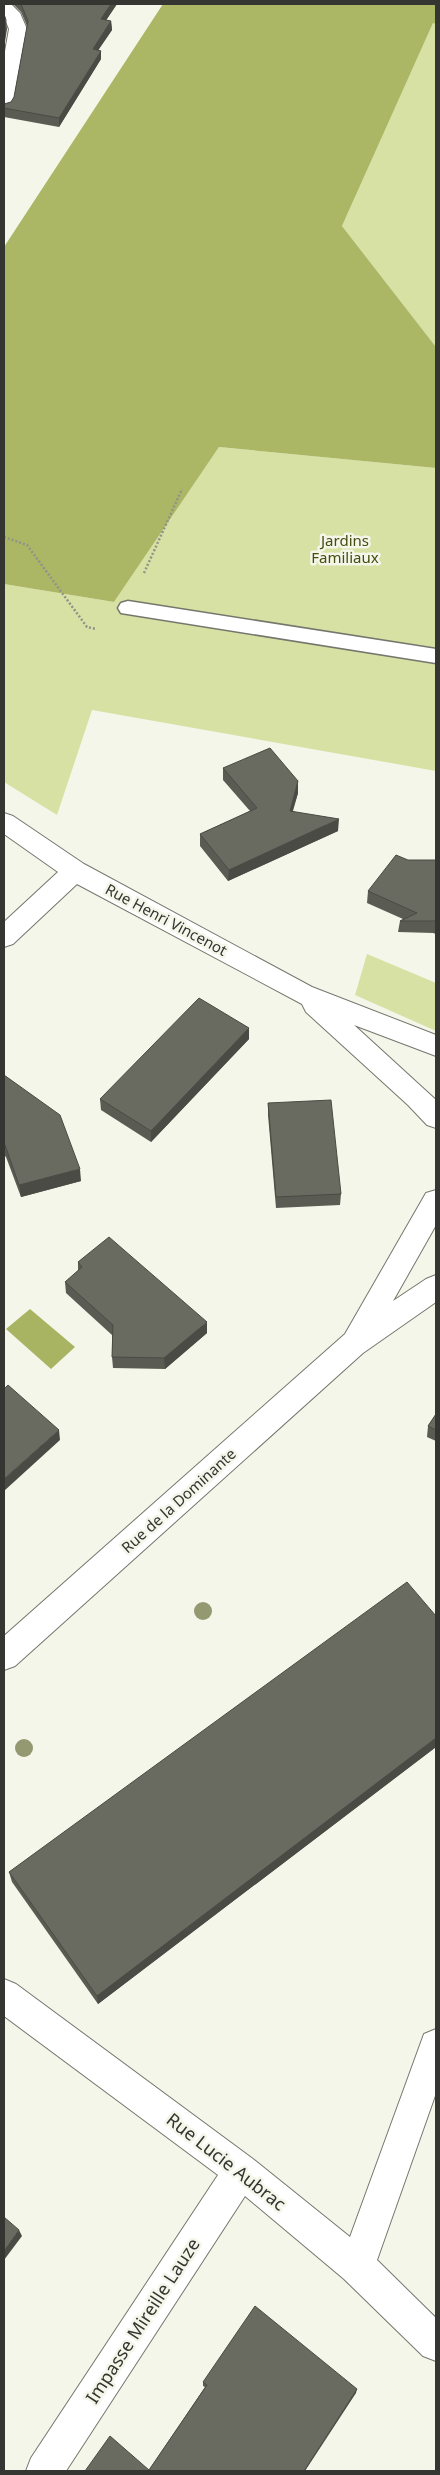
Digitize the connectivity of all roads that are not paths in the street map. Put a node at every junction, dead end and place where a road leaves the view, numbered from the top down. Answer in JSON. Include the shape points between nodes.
{"nodes":[{"id":1,"x":4,"y":7,"type":"edge"},
{"id":2,"x":5,"y":100,"type":"edge"},
{"id":3,"x":128,"y":608,"type":"road end"},
{"id":4,"x":436,"y":656,"type":"edge"},
{"id":5,"x":4,"y":822,"type":"edge"},
{"id":6,"x":4,"y":831,"type":"edge"},
{"id":7,"x":30,"y":842,"type":"junction"},
{"id":8,"x":76,"y":871,"type":"junction"},
{"id":9,"x":4,"y":937,"type":"edge"},
{"id":10,"x":303,"y":994,"type":"junction"},
{"id":11,"x":436,"y":1046,"type":"edge"},
{"id":12,"x":436,"y":1117,"type":"edge"},
{"id":13,"x":436,"y":1201,"type":"edge"},
{"id":14,"x":436,"y":1286,"type":"edge"},
{"id":15,"x":353,"y":1344,"type":"junction"},
{"id":16,"x":4,"y":1656,"type":"edge"},
{"id":17,"x":4,"y":1996,"type":"edge"},
{"id":18,"x":436,"y":2046,"type":"edge"},
{"id":19,"x":241,"y":2171,"type":"junction"},
{"id":20,"x":357,"y":2266,"type":"junction"},
{"id":21,"x":436,"y":2343,"type":"edge"},
{"id":22,"x":44,"y":2471,"type":"edge"}],
"edges":[{"from":1,"to":2,"type":"street","via":[[11,13],[18,29]]},
{"from":3,"to":4,"type":"lane"},
{"from":5,"to":7,"type":"street","name":"Rue Henri Vincenot"},
{"from":6,"to":7,"type":"street","name":"Rue Henri Vincenot"},
{"from":7,"to":8,"type":"street","name":"Rue Henri Vincenot"},
{"from":8,"to":9,"type":"street"},
{"from":8,"to":10,"type":"street","name":"Rue Henri Vincenot"},
{"from":10,"to":11,"type":"street","name":"Rue Henri Vincenot"},
{"from":10,"to":12,"type":"street","name":"Rue Henri Vincenot"},
{"from":13,"to":15,"type":"street","name":"Rue de la Dominante"},
{"from":14,"to":15,"type":"street","name":"Rue de la Dominante"},
{"from":15,"to":16,"type":"street","name":"Rue de la Dominante"},
{"from":17,"to":19,"type":"street","name":"Rue Lucie Aubrac"},
{"from":18,"to":20,"type":"street"},
{"from":19,"to":20,"type":"street","name":"Rue Lucie Aubrac"},
{"from":19,"to":22,"type":"street","name":"Impasse Mireille Lauze"},
{"from":20,"to":21,"type":"street","name":"Rue Lucie Aubrac"}]}
